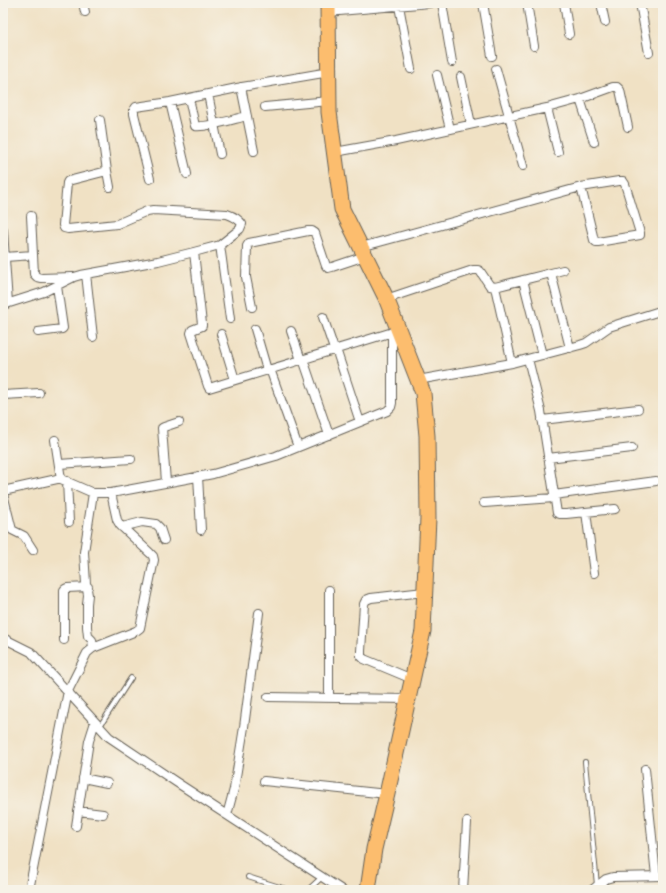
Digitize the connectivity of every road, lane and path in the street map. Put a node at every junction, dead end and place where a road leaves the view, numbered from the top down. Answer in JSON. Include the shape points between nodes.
{"nodes":[{"id":1,"x":83,"y":3,"type":"edge"},
{"id":2,"x":430,"y":3,"type":"edge"},
{"id":3,"x":442,"y":3,"type":"edge"},
{"id":4,"x":482,"y":3,"type":"edge"},
{"id":5,"x":527,"y":3,"type":"edge"},
{"id":6,"x":564,"y":3,"type":"edge"},
{"id":7,"x":601,"y":3,"type":"edge"},
{"id":8,"x":640,"y":3,"type":"edge"},
{"id":9,"x":399,"y":6,"type":"junction"},
{"id":10,"x":328,"y":7,"type":"edge"},
{"id":11,"x":84,"y":12,"type":"dead end"},
{"id":12,"x":605,"y":22,"type":"dead end"},
{"id":13,"x":569,"y":34,"type":"dead end"},
{"id":14,"x":534,"y":46,"type":"dead end"},
{"id":15,"x":649,"y":53,"type":"dead end"},
{"id":16,"x":492,"y":56,"type":"dead end"},
{"id":17,"x":452,"y":62,"type":"dead end"},
{"id":18,"x":411,"y":69,"type":"dead end"},
{"id":19,"x":496,"y":69,"type":"dead end"},
{"id":20,"x":329,"y":72,"type":"junction"},
{"id":21,"x":437,"y":75,"type":"dead end"},
{"id":22,"x":461,"y":76,"type":"dead end"},
{"id":23,"x":241,"y":87,"type":"junction"},
{"id":24,"x":208,"y":94,"type":"junction"},
{"id":25,"x":189,"y":98,"type":"junction"},
{"id":26,"x":580,"y":99,"type":"junction"},
{"id":27,"x":170,"y":102,"type":"junction"},
{"id":28,"x":329,"y":102,"type":"junction"},
{"id":29,"x":265,"y":106,"type":"dead end"},
{"id":30,"x":547,"y":108,"type":"junction"},
{"id":31,"x":247,"y":116,"type":"junction"},
{"id":32,"x":510,"y":116,"type":"junction"},
{"id":33,"x":100,"y":120,"type":"dead end"},
{"id":34,"x":214,"y":124,"type":"junction"},
{"id":35,"x":471,"y":124,"type":"junction"},
{"id":36,"x":628,"y":127,"type":"dead end"},
{"id":37,"x":450,"y":129,"type":"junction"},
{"id":38,"x":594,"y":142,"type":"dead end"},
{"id":39,"x":254,"y":151,"type":"dead end"},
{"id":40,"x":334,"y":152,"type":"junction"},
{"id":41,"x":558,"y":152,"type":"dead end"},
{"id":42,"x":220,"y":154,"type":"dead end"},
{"id":43,"x":523,"y":166,"type":"dead end"},
{"id":44,"x":107,"y":171,"type":"junction"},
{"id":45,"x":186,"y":174,"type":"dead end"},
{"id":46,"x":150,"y":179,"type":"dead end"},
{"id":47,"x":110,"y":187,"type":"dead end"},
{"id":48,"x":581,"y":187,"type":"junction"},
{"id":49,"x":31,"y":216,"type":"dead end"},
{"id":50,"x":3,"y":230,"type":"edge"},
{"id":51,"x":220,"y":245,"type":"junction"},
{"id":52,"x":363,"y":251,"type":"junction"},
{"id":53,"x":194,"y":252,"type":"junction"},
{"id":54,"x":33,"y":255,"type":"junction"},
{"id":55,"x":5,"y":257,"type":"junction"},
{"id":56,"x":563,"y":270,"type":"dead end"},
{"id":57,"x":551,"y":273,"type":"junction"},
{"id":58,"x":86,"y":274,"type":"junction"},
{"id":59,"x":74,"y":277,"type":"junction"},
{"id":60,"x":523,"y":280,"type":"junction"},
{"id":61,"x":57,"y":286,"type":"junction"},
{"id":62,"x":495,"y":287,"type":"junction"},
{"id":63,"x":386,"y":299,"type":"junction"},
{"id":64,"x":5,"y":304,"type":"edge"},
{"id":65,"x":252,"y":307,"type":"dead end"},
{"id":66,"x":663,"y":310,"type":"edge"},
{"id":67,"x":323,"y":317,"type":"dead end"},
{"id":68,"x":230,"y":318,"type":"dead end"},
{"id":69,"x":255,"y":329,"type":"dead end"},
{"id":70,"x":291,"y":331,"type":"dead end"},
{"id":71,"x":395,"y":331,"type":"junction"},
{"id":72,"x":38,"y":332,"type":"dead end"},
{"id":73,"x":221,"y":334,"type":"dead end"},
{"id":74,"x":93,"y":338,"type":"dead end"},
{"id":75,"x":570,"y":348,"type":"junction"},
{"id":76,"x":335,"y":349,"type":"junction"},
{"id":77,"x":542,"y":355,"type":"junction"},
{"id":78,"x":528,"y":358,"type":"junction"},
{"id":79,"x":302,"y":359,"type":"junction"},
{"id":80,"x":512,"y":363,"type":"junction"},
{"id":81,"x":268,"y":369,"type":"junction"},
{"id":82,"x":235,"y":380,"type":"junction"},
{"id":83,"x":418,"y":380,"type":"junction"},
{"id":84,"x":3,"y":394,"type":"edge"},
{"id":85,"x":39,"y":394,"type":"dead end"},
{"id":86,"x":638,"y":410,"type":"dead end"},
{"id":87,"x":542,"y":420,"type":"junction"},
{"id":88,"x":179,"y":422,"type":"dead end"},
{"id":89,"x":360,"y":422,"type":"junction"},
{"id":90,"x":329,"y":435,"type":"junction"},
{"id":91,"x":54,"y":440,"type":"dead end"},
{"id":92,"x":298,"y":447,"type":"junction"},
{"id":93,"x":632,"y":448,"type":"dead end"},
{"id":94,"x":548,"y":458,"type":"junction"},
{"id":95,"x":131,"y":459,"type":"dead end"},
{"id":96,"x":59,"y":464,"type":"junction"},
{"id":97,"x":198,"y":476,"type":"junction"},
{"id":98,"x":64,"y":480,"type":"junction"},
{"id":99,"x":656,"y":481,"type":"dead end"},
{"id":100,"x":166,"y":482,"type":"junction"},
{"id":101,"x":3,"y":493,"type":"edge"},
{"id":102,"x":93,"y":493,"type":"junction"},
{"id":103,"x":111,"y":493,"type":"junction"},
{"id":104,"x":554,"y":497,"type":"junction"},
{"id":105,"x":484,"y":503,"type":"dead end"},
{"id":106,"x":615,"y":509,"type":"dead end"},
{"id":107,"x":586,"y":512,"type":"junction"},
{"id":108,"x":69,"y":522,"type":"dead end"},
{"id":109,"x":122,"y":527,"type":"junction"},
{"id":110,"x":201,"y":530,"type":"dead end"},
{"id":111,"x":164,"y":540,"type":"dead end"},
{"id":112,"x":33,"y":550,"type":"dead end"},
{"id":113,"x":594,"y":573,"type":"dead end"},
{"id":114,"x":88,"y":587,"type":"junction"},
{"id":115,"x":329,"y":590,"type":"dead end"},
{"id":116,"x":424,"y":592,"type":"junction"},
{"id":117,"x":259,"y":613,"type":"dead end"},
{"id":118,"x":3,"y":638,"type":"edge"},
{"id":119,"x":64,"y":640,"type":"dead end"},
{"id":120,"x":93,"y":648,"type":"junction"},
{"id":121,"x":132,"y":678,"type":"dead end"},
{"id":122,"x":412,"y":679,"type":"junction"},
{"id":123,"x":68,"y":691,"type":"junction"},
{"id":124,"x":268,"y":697,"type":"dead end"},
{"id":125,"x":328,"y":698,"type":"junction"},
{"id":126,"x":408,"y":699,"type":"junction"},
{"id":127,"x":97,"y":724,"type":"junction"},
{"id":128,"x":585,"y":762,"type":"dead end"},
{"id":129,"x":645,"y":769,"type":"dead end"},
{"id":130,"x":83,"y":778,"type":"junction"},
{"id":131,"x":264,"y":782,"type":"dead end"},
{"id":132,"x":107,"y":783,"type":"dead end"},
{"id":133,"x":387,"y":794,"type":"junction"},
{"id":134,"x":78,"y":811,"type":"junction"},
{"id":135,"x":103,"y":814,"type":"dead end"},
{"id":136,"x":227,"y":815,"type":"junction"},
{"id":137,"x":466,"y":822,"type":"dead end"},
{"id":138,"x":76,"y":826,"type":"dead end"},
{"id":139,"x":659,"y":876,"type":"edge"},
{"id":140,"x":248,"y":877,"type":"dead end"},
{"id":141,"x":322,"y":877,"type":"junction"},
{"id":142,"x":595,"y":888,"type":"edge"},
{"id":143,"x":29,"y":890,"type":"edge"},
{"id":144,"x":289,"y":890,"type":"edge"},
{"id":145,"x":308,"y":890,"type":"edge"},
{"id":146,"x":342,"y":890,"type":"edge"},
{"id":147,"x":368,"y":890,"type":"edge"},
{"id":148,"x":463,"y":890,"type":"edge"}],
"edges":[{"from":1,"to":11,"type":"street"},
{"from":2,"to":9,"type":"street"},
{"from":3,"to":17,"type":"street"},
{"from":4,"to":16,"type":"street"},
{"from":5,"to":14,"type":"street"},
{"from":6,"to":13,"type":"street"},
{"from":7,"to":12,"type":"street"},
{"from":8,"to":15,"type":"street"},
{"from":9,"to":10,"type":"street"},
{"from":9,"to":18,"type":"street"},
{"from":10,"to":20,"type":"highway"},
{"from":19,"to":32,"type":"street"},
{"from":20,"to":23,"type":"street"},
{"from":20,"to":28,"type":"highway"},
{"from":21,"to":37,"type":"street"},
{"from":22,"to":35,"type":"street"},
{"from":23,"to":24,"type":"street"},
{"from":23,"to":31,"type":"street"},
{"from":24,"to":25,"type":"street"},
{"from":24,"to":34,"type":"street"},
{"from":25,"to":27,"type":"street"},
{"from":25,"to":34,"type":"street","via":[[195,126]]},
{"from":26,"to":30,"type":"street"},
{"from":26,"to":36,"type":"street","via":[[613,87],[617,88],[620,90]]},
{"from":26,"to":38,"type":"street"},
{"from":27,"to":45,"type":"street"},
{"from":27,"to":46,"type":"street","via":[[136,107],[134,110]]},
{"from":28,"to":29,"type":"street"},
{"from":28,"to":40,"type":"highway"},
{"from":30,"to":32,"type":"street"},
{"from":30,"to":41,"type":"street"},
{"from":31,"to":34,"type":"street"},
{"from":31,"to":39,"type":"street"},
{"from":32,"to":35,"type":"street"},
{"from":32,"to":43,"type":"street"},
{"from":33,"to":44,"type":"street"},
{"from":34,"to":42,"type":"street"},
{"from":35,"to":37,"type":"street"},
{"from":37,"to":40,"type":"street"},
{"from":40,"to":52,"type":"highway","via":[[342,209]]},
{"from":44,"to":47,"type":"street"},
{"from":44,"to":51,"type":"street","via":[[68,181],[64,228],[117,224],[153,210],[226,214],[239,219],[242,224],[240,229]]},
{"from":48,"to":48,"type":"street","via":[[623,181],[640,235],[596,242]]},
{"from":48,"to":52,"type":"street"},
{"from":49,"to":54,"type":"street"},
{"from":50,"to":55,"type":"street"},
{"from":51,"to":53,"type":"street"},
{"from":51,"to":68,"type":"street"},
{"from":52,"to":63,"type":"highway"},
{"from":52,"to":65,"type":"street","via":[[328,268],[312,231],[249,243],[245,272]]},
{"from":53,"to":58,"type":"street"},
{"from":53,"to":82,"type":"street","via":[[202,326],[191,333],[209,388]]},
{"from":54,"to":55,"type":"street"},
{"from":54,"to":59,"type":"street","via":[[34,274],[37,277]]},
{"from":55,"to":64,"type":"street"},
{"from":56,"to":57,"type":"street"},
{"from":57,"to":60,"type":"street"},
{"from":57,"to":75,"type":"street"},
{"from":58,"to":59,"type":"street"},
{"from":58,"to":74,"type":"street"},
{"from":59,"to":61,"type":"street"},
{"from":60,"to":62,"type":"street"},
{"from":60,"to":77,"type":"street"},
{"from":61,"to":64,"type":"street"},
{"from":61,"to":72,"type":"street","via":[[63,328]]},
{"from":62,"to":63,"type":"street","via":[[490,286],[480,271],[473,270]]},
{"from":62,"to":80,"type":"street"},
{"from":63,"to":71,"type":"highway"},
{"from":66,"to":75,"type":"street","via":[[609,327],[586,343]]},
{"from":67,"to":76,"type":"street"},
{"from":69,"to":81,"type":"street"},
{"from":70,"to":79,"type":"street"},
{"from":71,"to":76,"type":"street"},
{"from":71,"to":83,"type":"highway"},
{"from":71,"to":89,"type":"street","via":[[391,407]]},
{"from":73,"to":82,"type":"street"},
{"from":75,"to":77,"type":"street"},
{"from":76,"to":79,"type":"street"},
{"from":76,"to":89,"type":"street"},
{"from":77,"to":78,"type":"street"},
{"from":78,"to":80,"type":"street"},
{"from":78,"to":87,"type":"street"},
{"from":79,"to":81,"type":"street"},
{"from":79,"to":90,"type":"street"},
{"from":80,"to":83,"type":"street"},
{"from":81,"to":82,"type":"street"},
{"from":81,"to":92,"type":"street"},
{"from":83,"to":116,"type":"highway","via":[[423,393],[427,436],[428,518]]},
{"from":84,"to":85,"type":"street"},
{"from":86,"to":87,"type":"street"},
{"from":87,"to":94,"type":"street"},
{"from":88,"to":100,"type":"street","via":[[162,428]]},
{"from":89,"to":90,"type":"street"},
{"from":90,"to":92,"type":"street"},
{"from":91,"to":96,"type":"street"},
{"from":92,"to":97,"type":"street","via":[[221,472]]},
{"from":93,"to":94,"type":"street"},
{"from":94,"to":104,"type":"street"},
{"from":95,"to":96,"type":"street"},
{"from":96,"to":98,"type":"street"},
{"from":97,"to":100,"type":"street"},
{"from":97,"to":110,"type":"street"},
{"from":98,"to":101,"type":"street"},
{"from":98,"to":102,"type":"street"},
{"from":98,"to":108,"type":"street"},
{"from":99,"to":104,"type":"street"},
{"from":100,"to":103,"type":"street"},
{"from":101,"to":112,"type":"street","via":[[12,530],[24,536]]},
{"from":102,"to":103,"type":"street"},
{"from":102,"to":114,"type":"street","via":[[85,548]]},
{"from":103,"to":109,"type":"street","via":[[117,520]]},
{"from":104,"to":105,"type":"street"},
{"from":104,"to":107,"type":"street","via":[[557,513]]},
{"from":106,"to":107,"type":"street"},
{"from":107,"to":113,"type":"street"},
{"from":109,"to":111,"type":"street","via":[[142,522],[156,524]]},
{"from":109,"to":120,"type":"street","via":[[150,552],[154,560],[141,624],[136,631]]},
{"from":114,"to":119,"type":"street","via":[[64,590]]},
{"from":114,"to":120,"type":"street","via":[[87,627]]},
{"from":115,"to":125,"type":"street"},
{"from":116,"to":122,"type":"highway","via":[[423,631]]},
{"from":116,"to":122,"type":"street","via":[[371,598],[364,604],[361,656]]},
{"from":117,"to":136,"type":"street","via":[[244,727]]},
{"from":118,"to":123,"type":"street","via":[[31,652]]},
{"from":120,"to":123,"type":"street","via":[[87,653]]},
{"from":121,"to":127,"type":"lane"},
{"from":122,"to":126,"type":"highway"},
{"from":123,"to":127,"type":"street"},
{"from":123,"to":143,"type":"street"},
{"from":124,"to":125,"type":"street"},
{"from":125,"to":126,"type":"street"},
{"from":126,"to":133,"type":"highway"},
{"from":127,"to":130,"type":"street","via":[[89,741]]},
{"from":127,"to":136,"type":"street","via":[[109,737]]},
{"from":128,"to":142,"type":"lane"},
{"from":129,"to":139,"type":"street"},
{"from":130,"to":132,"type":"street"},
{"from":130,"to":134,"type":"street"},
{"from":131,"to":133,"type":"street"},
{"from":133,"to":147,"type":"highway","via":[[374,849]]},
{"from":134,"to":135,"type":"street"},
{"from":134,"to":138,"type":"street"},
{"from":136,"to":141,"type":"street"},
{"from":137,"to":148,"type":"street"},
{"from":139,"to":142,"type":"street","via":[[613,877]]},
{"from":140,"to":144,"type":"lane"},
{"from":141,"to":145,"type":"lane"},
{"from":141,"to":146,"type":"street"}]}
